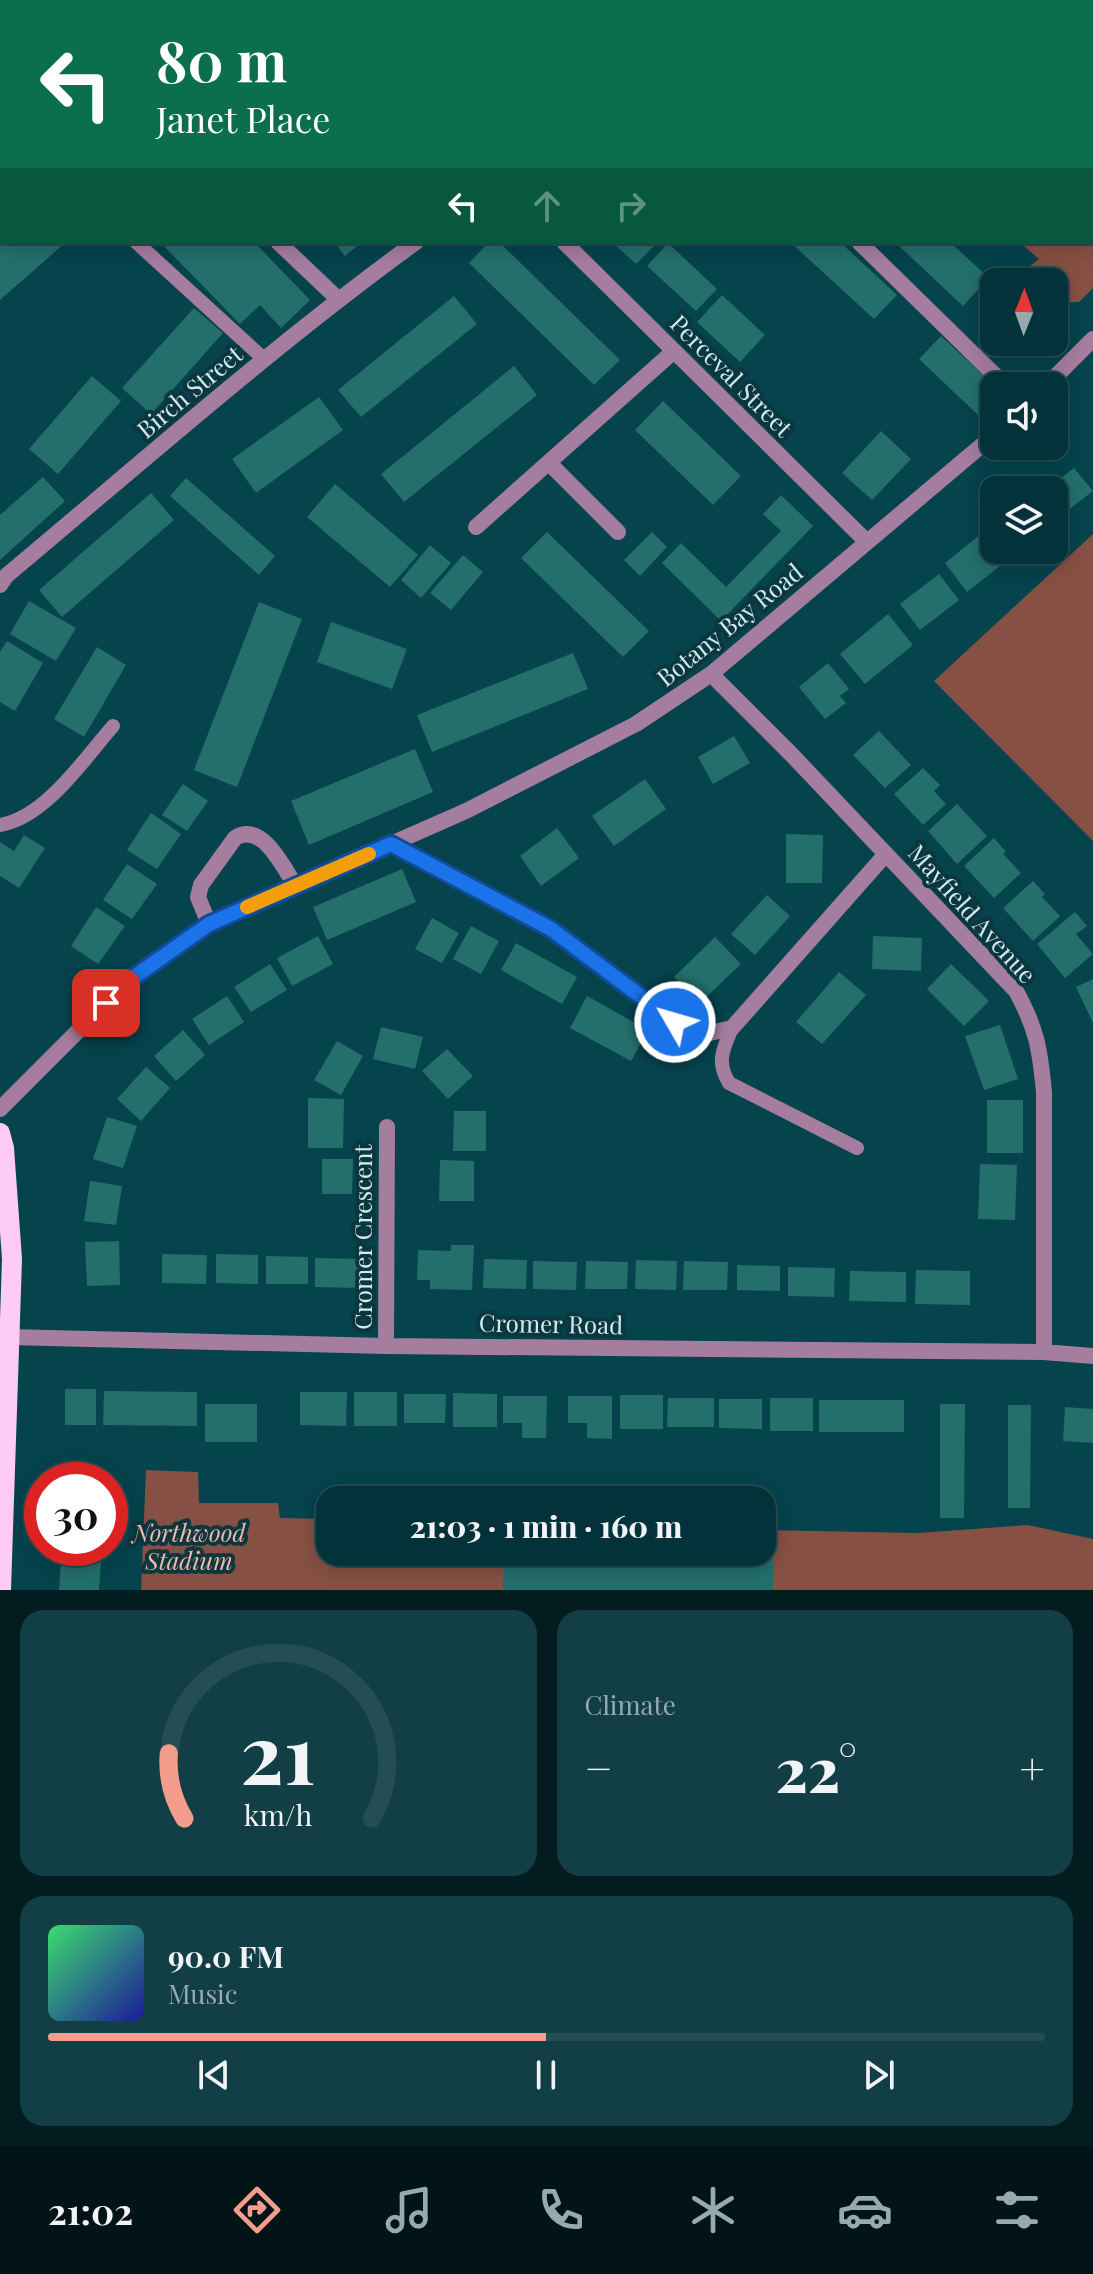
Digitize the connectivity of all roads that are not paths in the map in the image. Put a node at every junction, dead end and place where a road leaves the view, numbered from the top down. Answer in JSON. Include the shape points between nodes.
{"nodes":[{"id":1,"x":138,"y":244,"type":"edge"},
{"id":2,"x":280,"y":244,"type":"edge"},
{"id":3,"x":413,"y":244,"type":"edge"},
{"id":4,"x":566,"y":244,"type":"edge"},
{"id":5,"x":861,"y":244,"type":"edge"},
{"id":6,"x":338,"y":299,"type":"junction"},
{"id":7,"x":1093,"y":339,"type":"edge"},
{"id":8,"x":674,"y":351,"type":"junction"},
{"id":9,"x":264,"y":359,"type":"junction"},
{"id":10,"x":993,"y":372,"type":"edge"},
{"id":11,"x":1060,"y":372,"type":"edge"},
{"id":12,"x":980,"y":447,"type":"edge"},
{"id":13,"x":549,"y":463,"type":"junction"},
{"id":14,"x":476,"y":527,"type":"dead end"},
{"id":15,"x":618,"y":532,"type":"dead end"},
{"id":16,"x":867,"y":542,"type":"junction"},
{"id":17,"x":0,"y":585,"type":"edge"},
{"id":18,"x":711,"y":674,"type":"junction"},
{"id":19,"x":113,"y":726,"type":"dead end"},
{"id":20,"x":0,"y":825,"type":"edge"},
{"id":21,"x":391,"y":844,"type":"junction"},
{"id":22,"x":886,"y":854,"type":"junction"},
{"id":23,"x":295,"y":885,"type":"junction"},
{"id":24,"x":209,"y":924,"type":"junction"},
{"id":25,"x":732,"y":1028,"type":"junction"},
{"id":26,"x":0,"y":1109,"type":"edge"},
{"id":27,"x":387,"y":1127,"type":"dead end"},
{"id":28,"x":0,"y":1133,"type":"edge"},
{"id":29,"x":857,"y":1148,"type":"dead end"},
{"id":30,"x":386,"y":1346,"type":"junction"},
{"id":31,"x":5,"y":1348,"type":"edge"},
{"id":32,"x":1044,"y":1352,"type":"junction"},
{"id":33,"x":1093,"y":1356,"type":"edge"},
{"id":34,"x":3,"y":1425,"type":"edge"},
{"id":35,"x":2,"y":1511,"type":"edge"},
{"id":36,"x":1,"y":1590,"type":"edge"}],
"edges":[{"from":1,"to":9,"type":"lane"},
{"from":2,"to":6,"type":"street"},
{"from":3,"to":6,"type":"street","name":"Birch Street"},
{"from":4,"to":8,"type":"street","name":"Perceval Street"},
{"from":5,"to":10,"type":"street"},
{"from":6,"to":9,"type":"street","name":"Birch Street"},
{"from":7,"to":11,"type":"street"},
{"from":8,"to":13,"type":"street"},
{"from":8,"to":16,"type":"street","name":"Perceval Street"},
{"from":9,"to":17,"type":"street","name":"Birch Street"},
{"from":12,"to":16,"type":"street","name":"Botany Bay Road"},
{"from":13,"to":14,"type":"street"},
{"from":13,"to":15,"type":"street"},
{"from":16,"to":18,"type":"street","name":"Botany Bay Road"},
{"from":18,"to":21,"type":"street","name":"Botany Bay Road","via":[[636,724]]},
{"from":18,"to":22,"type":"street","name":"Mayfield Avenue"},
{"from":19,"to":20,"type":"lane","via":[[27,817]]},
{"from":21,"to":23,"type":"street","name":"Botany Bay Road"},
{"from":21,"to":25,"type":"street","via":[[551,929],[675,1022],[701,1035]]},
{"from":22,"to":25,"type":"street"},
{"from":22,"to":32,"type":"street","name":"Mayfield Avenue","via":[[1016,991],[1032,1020],[1044,1092]]},
{"from":23,"to":24,"type":"street","name":"Botany Bay Road"},
{"from":23,"to":24,"type":"street","via":[[262,840],[240,835],[201,885],[198,897]]},
{"from":24,"to":26,"type":"street","name":"Botany Bay Road","via":[[127,982]]},
{"from":25,"to":29,"type":"lane","via":[[720,1067],[729,1083]]},
{"from":27,"to":30,"type":"street","name":"Cromer Crescent"},
{"from":28,"to":31,"type":"main road","via":[[12,1259]]},
{"from":30,"to":31,"type":"street","name":"Cromer Road"},
{"from":30,"to":32,"type":"street","name":"Cromer Road"},
{"from":31,"to":34,"type":"main road"},
{"from":32,"to":33,"type":"street","name":"Cromer Road"},
{"from":34,"to":35,"type":"main road"},
{"from":35,"to":36,"type":"main road"}]}
